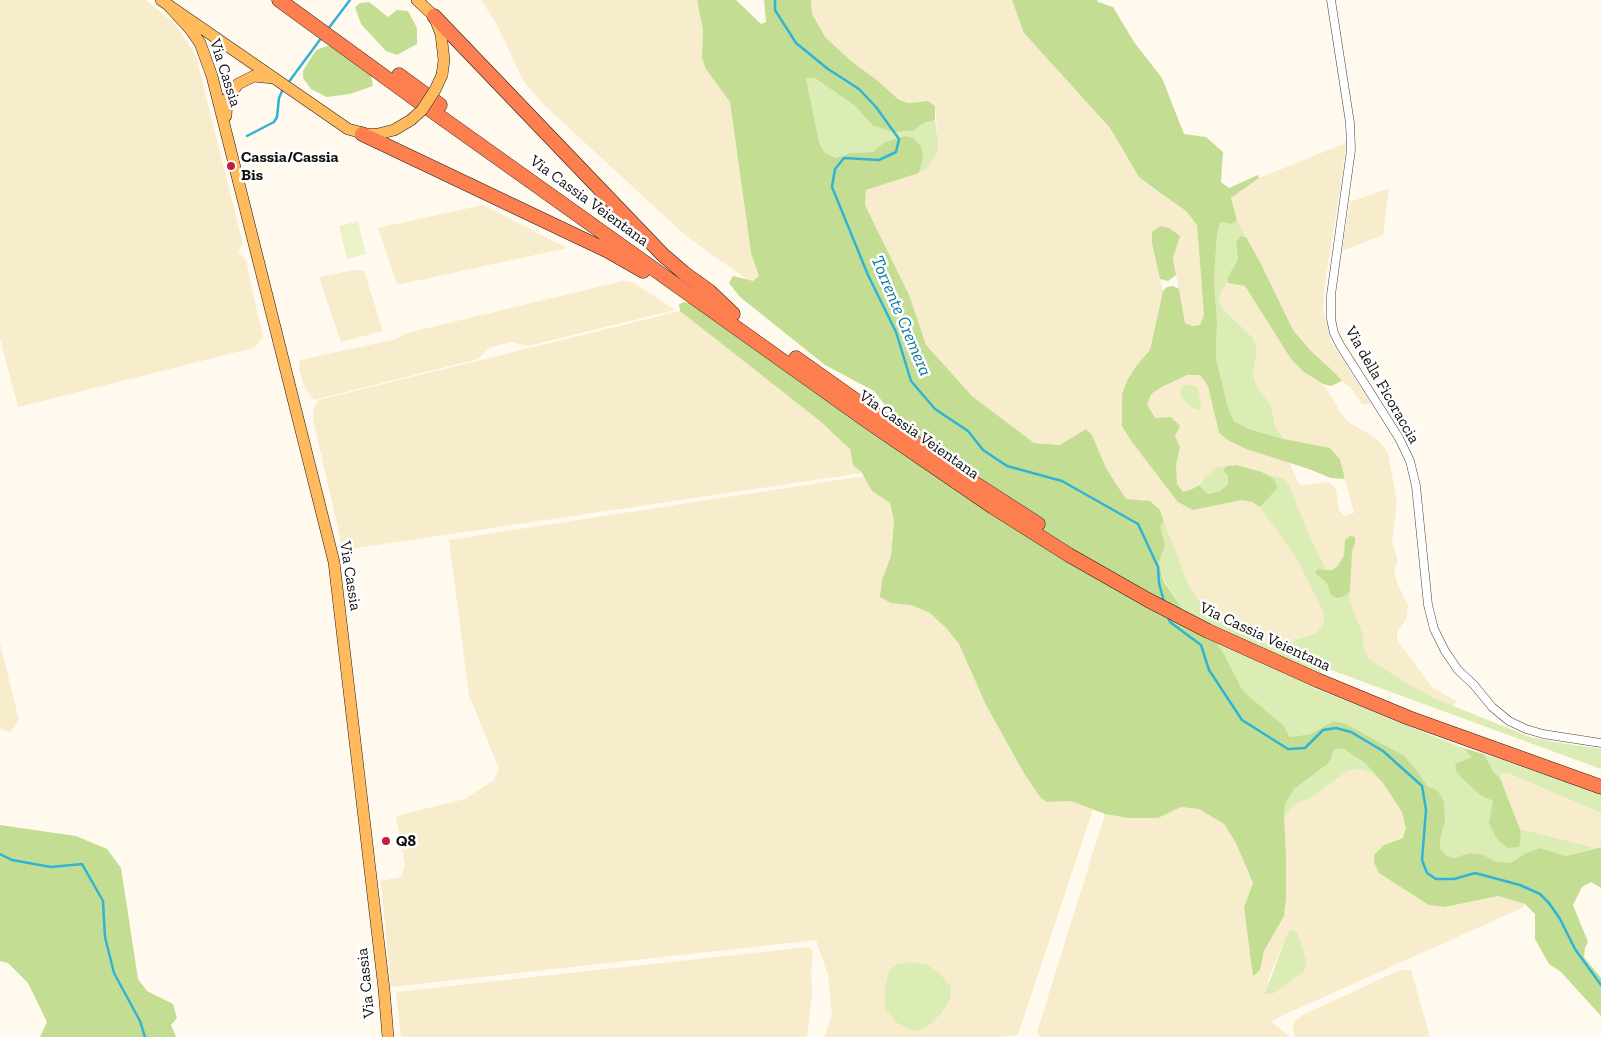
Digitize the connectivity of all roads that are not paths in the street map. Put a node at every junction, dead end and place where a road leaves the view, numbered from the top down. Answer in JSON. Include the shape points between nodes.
{"nodes":[{"id":1,"x":279,"y":0,"type":"edge"},
{"id":2,"x":295,"y":0,"type":"edge"},
{"id":3,"x":417,"y":0,"type":"edge"},
{"id":4,"x":1331,"y":0,"type":"edge"},
{"id":5,"x":165,"y":3,"type":"edge"},
{"id":6,"x":434,"y":16,"type":"junction"},
{"id":7,"x":324,"y":26,"type":"junction"},
{"id":8,"x":338,"y":36,"type":"junction"},
{"id":9,"x":283,"y":83,"type":"junction"},
{"id":10,"x":226,"y":131,"type":"junction"},
{"id":11,"x":362,"y":134,"type":"junction"},
{"id":12,"x":696,"y":299,"type":"junction"},
{"id":13,"x":733,"y":314,"type":"junction"},
{"id":14,"x":873,"y":418,"type":"junction"},
{"id":15,"x":1318,"y":676,"type":"junction"},
{"id":16,"x":1601,"y":743,"type":"edge"},
{"id":17,"x":1601,"y":777,"type":"edge"},
{"id":18,"x":1601,"y":787,"type":"edge"},
{"id":19,"x":388,"y":1037,"type":"edge"}],
"edges":[{"from":1,"to":7,"type":"highway","name":"Via Cassia Veientana"},
{"from":2,"to":7,"type":"highway","name":"Via Cassia Veientana"},
{"from":3,"to":6,"type":"main road","name":"Via Cassia"},
{"from":4,"to":16,"type":"street","name":"Via della Ficoraccia","via":[[1351,150],[1331,295],[1331,319],[1340,345],[1410,461],[1416,486],[1428,605],[1434,629],[1458,670],[1509,721],[1543,734]]},
{"from":5,"to":9,"type":"main road","name":"Via Cassia"},
{"from":5,"to":10,"type":"main road","name":"Via Cassia","via":[[200,43]]},
{"from":6,"to":11,"type":"main road","name":"Via Cassia","bridge":true,"via":[[444,46],[442,75],[435,90],[422,110],[402,126],[386,132]]},
{"from":6,"to":13,"type":"highway","via":[[663,255]]},
{"from":7,"to":8,"type":"highway","name":"Via Cassia Veientana"},
{"from":8,"to":12,"type":"highway","name":"Via Cassia Veientana","via":[[418,101]]},
{"from":8,"to":13,"type":"highway","name":"Via Cassia Veientana","via":[[424,93]]},
{"from":9,"to":10,"type":"main road","name":"Via Cassia","via":[[254,76],[238,84],[226,99]]},
{"from":9,"to":11,"type":"main road","name":"Via Cassia","via":[[333,121]]},
{"from":10,"to":19,"type":"main road","name":"Via Cassia","via":[[334,562]]},
{"from":11,"to":12,"type":"highway","via":[[608,251],[666,287]]},
{"from":12,"to":14,"type":"highway","name":"Via Cassia Veientana"},
{"from":13,"to":14,"type":"highway","name":"Via Cassia Veientana"},
{"from":14,"to":15,"type":"highway","name":"Via Cassia Veientana","via":[[993,507],[1069,555],[1208,631]]},
{"from":15,"to":17,"type":"highway","name":"Via Cassia Veientana"},
{"from":15,"to":18,"type":"highway","name":"Via Cassia Veientana","via":[[1408,718]]}]}
